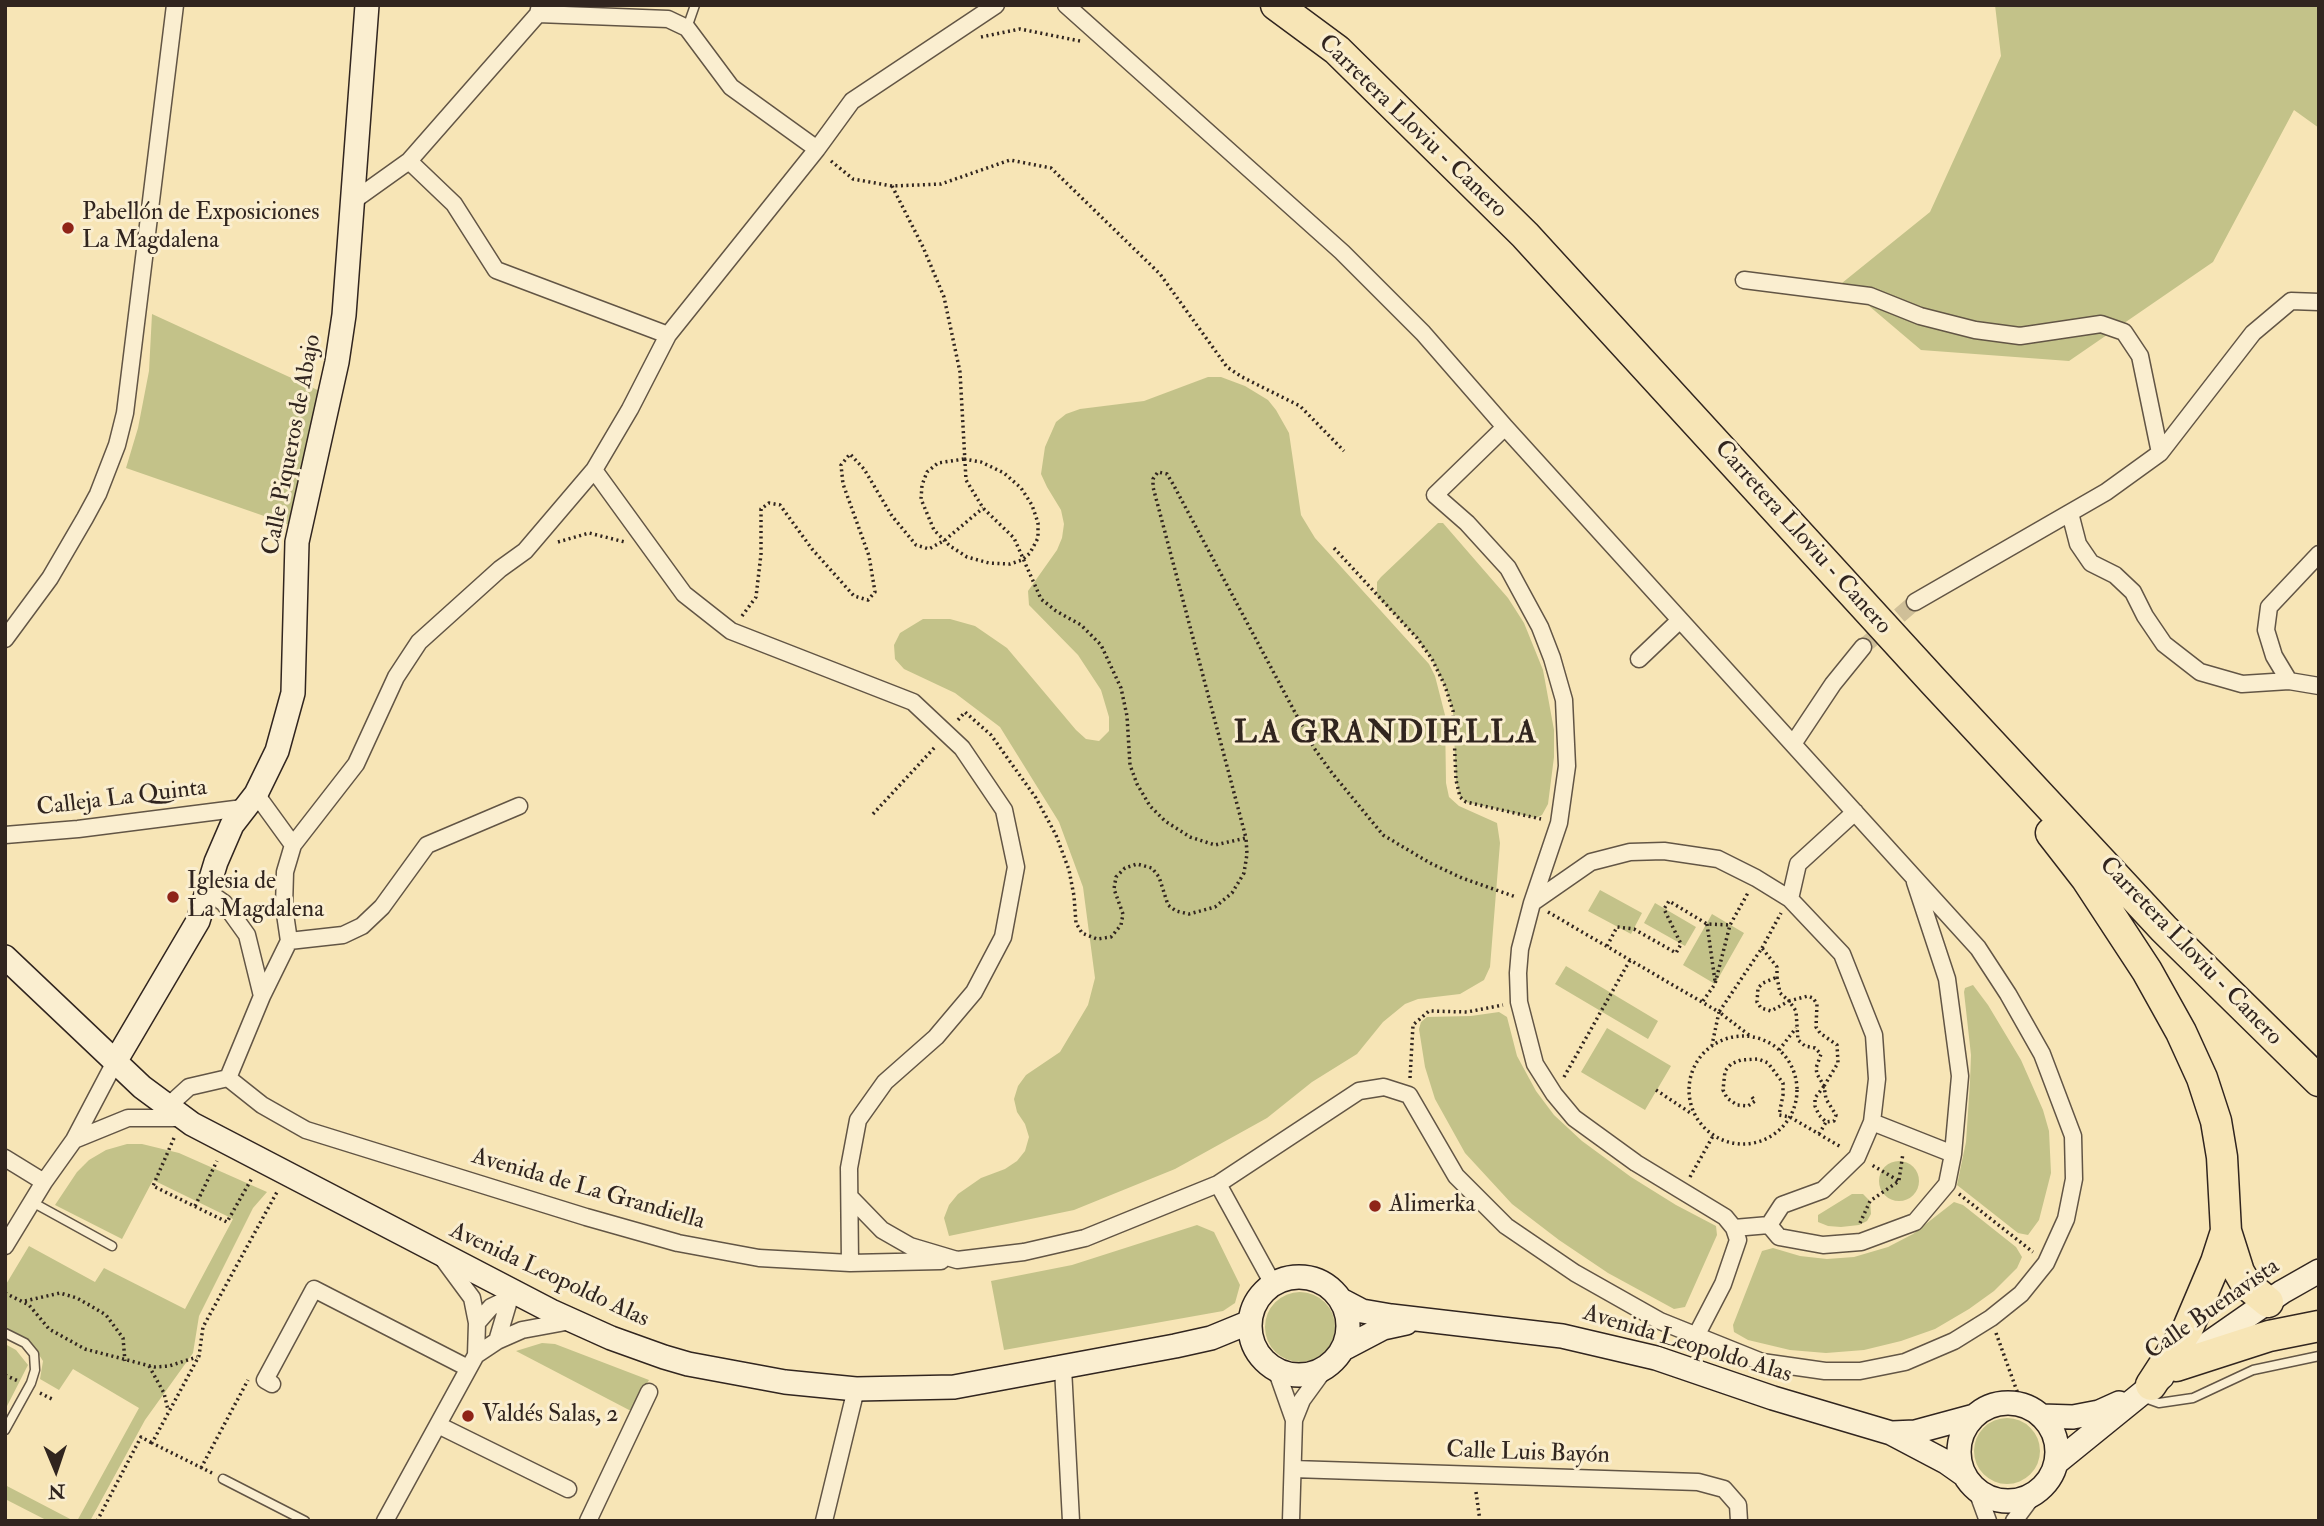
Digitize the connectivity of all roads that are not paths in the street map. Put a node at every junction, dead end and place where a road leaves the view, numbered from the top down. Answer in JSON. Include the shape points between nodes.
{"nodes":[{"id":1,"x":175,"y":5,"type":"edge"},
{"id":2,"x":367,"y":5,"type":"edge"},
{"id":3,"x":695,"y":5,"type":"edge"},
{"id":4,"x":996,"y":5,"type":"edge"},
{"id":5,"x":1066,"y":5,"type":"edge"},
{"id":6,"x":1276,"y":5,"type":"edge"},
{"id":7,"x":539,"y":10,"type":"edge"},
{"id":8,"x":687,"y":28,"type":"junction"},
{"id":9,"x":817,"y":149,"type":"junction"},
{"id":10,"x":409,"y":161,"type":"junction"},
{"id":11,"x":353,"y":201,"type":"junction"},
{"id":12,"x":1744,"y":280,"type":"dead end"},
{"id":13,"x":2318,"y":301,"type":"edge"},
{"id":14,"x":668,"y":335,"type":"junction"},
{"id":15,"x":1505,"y":427,"type":"junction"},
{"id":16,"x":2160,"y":453,"type":"junction"},
{"id":17,"x":594,"y":470,"type":"junction"},
{"id":18,"x":2070,"y":513,"type":"junction"},
{"id":19,"x":2319,"y":554,"type":"edge"},
{"id":20,"x":1915,"y":602,"type":"tunnel mouth"},
{"id":21,"x":1680,"y":620,"type":"junction"},
{"id":22,"x":5,"y":639,"type":"edge"},
{"id":23,"x":1864,"y":646,"type":"tunnel mouth"},
{"id":24,"x":1639,"y":659,"type":"dead end"},
{"id":25,"x":2289,"y":681,"type":"junction"},
{"id":26,"x":1935,"y":683,"type":"junction"},
{"id":27,"x":2319,"y":686,"type":"edge"},
{"id":28,"x":1793,"y":744,"type":"junction"},
{"id":29,"x":250,"y":801,"type":"junction"},
{"id":30,"x":519,"y":806,"type":"dead end"},
{"id":31,"x":1855,"y":812,"type":"junction"},
{"id":32,"x":5,"y":835,"type":"edge"},
{"id":33,"x":293,"y":845,"type":"junction"},
{"id":34,"x":1913,"y":876,"type":"junction"},
{"id":35,"x":207,"y":891,"type":"junction"},
{"id":36,"x":1790,"y":899,"type":"junction"},
{"id":37,"x":1532,"y":903,"type":"junction"},
{"id":38,"x":289,"y":941,"type":"junction"},
{"id":39,"x":5,"y":957,"type":"edge"},
{"id":40,"x":262,"y":996,"type":"junction"},
{"id":41,"x":2284,"y":1049,"type":"junction"},
{"id":42,"x":115,"y":1062,"type":"junction"},
{"id":43,"x":2319,"y":1066,"type":"edge"},
{"id":44,"x":228,"y":1078,"type":"junction"},
{"id":45,"x":2319,"y":1081,"type":"edge"},
{"id":46,"x":175,"y":1113,"type":"junction"},
{"id":47,"x":1872,"y":1122,"type":"junction"},
{"id":48,"x":74,"y":1140,"type":"junction"},
{"id":49,"x":1953,"y":1154,"type":"junction"},
{"id":50,"x":5,"y":1158,"type":"edge"},
{"id":51,"x":44,"y":1182,"type":"junction"},
{"id":52,"x":1218,"y":1184,"type":"junction"},
{"id":53,"x":850,"y":1197,"type":"junction"},
{"id":54,"x":32,"y":1202,"type":"junction"},
{"id":55,"x":1769,"y":1225,"type":"junction"},
{"id":56,"x":1734,"y":1228,"type":"junction"},
{"id":57,"x":2226,"y":1231,"type":"junction"},
{"id":58,"x":5,"y":1246,"type":"edge"},
{"id":59,"x":112,"y":1246,"type":"dead end"},
{"id":60,"x":439,"y":1254,"type":"junction"},
{"id":61,"x":957,"y":1261,"type":"junction"},
{"id":62,"x":850,"y":1263,"type":"junction"},
{"id":63,"x":2319,"y":1271,"type":"edge"},
{"id":64,"x":1273,"y":1284,"type":"junction"},
{"id":65,"x":509,"y":1292,"type":"junction"},
{"id":66,"x":1341,"y":1300,"type":"junction"},
{"id":67,"x":2267,"y":1302,"type":"junction"},
{"id":68,"x":574,"y":1321,"type":"junction"},
{"id":69,"x":1423,"y":1321,"type":"junction"},
{"id":70,"x":1250,"y":1322,"type":"junction"},
{"id":71,"x":477,"y":1323,"type":"junction"},
{"id":72,"x":2319,"y":1326,"type":"edge"},
{"id":73,"x":5,"y":1333,"type":"edge"},
{"id":74,"x":1696,"y":1336,"type":"junction"},
{"id":75,"x":497,"y":1341,"type":"junction"},
{"id":76,"x":1175,"y":1346,"type":"junction"},
{"id":77,"x":1343,"y":1349,"type":"junction"},
{"id":78,"x":1257,"y":1352,"type":"junction"},
{"id":79,"x":2319,"y":1356,"type":"edge"},
{"id":80,"x":471,"y":1361,"type":"junction"},
{"id":81,"x":2176,"y":1366,"type":"junction"},
{"id":82,"x":1325,"y":1367,"type":"junction"},
{"id":83,"x":1063,"y":1368,"type":"junction"},
{"id":84,"x":1276,"y":1369,"type":"junction"},
{"id":85,"x":272,"y":1384,"type":"dead end"},
{"id":86,"x":856,"y":1389,"type":"junction"},
{"id":87,"x":2145,"y":1391,"type":"junction"},
{"id":88,"x":649,"y":1392,"type":"dead end"},
{"id":89,"x":2032,"y":1410,"type":"junction"},
{"id":90,"x":1974,"y":1416,"type":"junction"},
{"id":91,"x":1294,"y":1420,"type":"junction"},
{"id":92,"x":438,"y":1425,"type":"junction"},
{"id":93,"x":5,"y":1430,"type":"edge"},
{"id":94,"x":1891,"y":1433,"type":"junction"},
{"id":95,"x":2056,"y":1463,"type":"junction"},
{"id":96,"x":1293,"y":1469,"type":"junction"},
{"id":97,"x":223,"y":1479,"type":"road end"},
{"id":98,"x":1970,"y":1482,"type":"junction"},
{"id":99,"x":568,"y":1489,"type":"dead end"},
{"id":100,"x":2034,"y":1494,"type":"junction"},
{"id":101,"x":305,"y":1521,"type":"edge"},
{"id":102,"x":385,"y":1521,"type":"edge"},
{"id":103,"x":588,"y":1521,"type":"edge"},
{"id":104,"x":824,"y":1521,"type":"edge"},
{"id":105,"x":1072,"y":1521,"type":"edge"},
{"id":106,"x":1291,"y":1521,"type":"edge"},
{"id":107,"x":1739,"y":1521,"type":"edge"},
{"id":108,"x":1988,"y":1521,"type":"edge"},
{"id":109,"x":2014,"y":1521,"type":"edge"}],
"edges":[{"from":1,"to":22,"type":"street","via":[[125,413],[117,445],[85,518],[50,578]]},
{"from":2,"to":11,"type":"main road","name":"Calle Piqueros de Abajo"},
{"from":3,"to":8,"type":"lane"},
{"from":4,"to":9,"type":"street","via":[[852,100]]},
{"from":5,"to":15,"type":"street","via":[[1342,252],[1423,333]]},
{"from":6,"to":26,"type":"highway","name":"Carretera Lloviu - Canero","via":[[1337,50],[1525,235]]},
{"from":7,"to":8,"type":"street","via":[[668,19]]},
{"from":7,"to":10,"type":"street"},
{"from":8,"to":9,"type":"street","via":[[731,87]]},
{"from":9,"to":14,"type":"street"},
{"from":10,"to":11,"type":"street"},
{"from":10,"to":14,"type":"street","via":[[454,204],[496,270]]},
{"from":11,"to":29,"type":"main road","name":"Calle Piqueros de Abajo","via":[[337,362],[297,542],[293,693],[277,751]]},
{"from":12,"to":16,"type":"street","via":[[1870,296],[1975,331],[2020,336],[2101,324],[2124,332],[2140,356]]},
{"from":13,"to":16,"type":"street","via":[[2291,302],[2253,333]]},
{"from":14,"to":17,"type":"street"},
{"from":15,"to":21,"type":"street"},
{"from":15,"to":37,"type":"street","via":[[1435,495],[1508,568],[1539,626],[1564,700],[1567,766],[1559,823]]},
{"from":16,"to":18,"type":"street"},
{"from":17,"to":33,"type":"street","via":[[526,551],[419,642],[396,677],[356,764]]},
{"from":17,"to":53,"type":"street","via":[[684,594],[731,631],[913,702],[962,748],[1004,810],[1016,867],[1003,937],[974,992],[936,1037],[885,1082],[858,1120],[849,1168]]},
{"from":18,"to":20,"type":"street"},
{"from":18,"to":25,"type":"street","via":[[2078,544],[2091,563],[2115,575],[2133,592],[2164,644],[2200,672],[2242,684]]},
{"from":19,"to":25,"type":"street","via":[[2269,607],[2266,630]]},
{"from":21,"to":24,"type":"street"},
{"from":21,"to":28,"type":"street"},
{"from":23,"to":28,"type":"street"},
{"from":25,"to":27,"type":"street"},
{"from":26,"to":41,"type":"highway","name":"Carretera Lloviu - Canero","via":[[2164,929]]},
{"from":26,"to":57,"type":"highway","via":[[2086,878],[2181,1032],[2216,1121]]},
{"from":28,"to":31,"type":"street"},
{"from":29,"to":32,"type":"street","name":"Calleja La Quinta","via":[[78,830]]},
{"from":29,"to":33,"type":"street"},
{"from":29,"to":35,"type":"main road","name":"Calle Piqueros de Abajo","via":[[232,825]]},
{"from":30,"to":38,"type":"street","via":[[427,845],[382,907],[362,926],[343,936]]},
{"from":31,"to":34,"type":"street"},
{"from":31,"to":36,"type":"street","via":[[1798,864]]},
{"from":33,"to":38,"type":"street","via":[[285,872]]},
{"from":34,"to":49,"type":"street","via":[[1947,979],[1960,1076]]},
{"from":34,"to":74,"type":"street","via":[[1978,948],[2008,994],[2042,1054],[2073,1136],[2074,1179],[2066,1219],[2046,1263],[2021,1294],[1991,1318],[1954,1341],[1905,1362],[1860,1371],[1825,1371],[1762,1362]]},
{"from":35,"to":40,"type":"street","via":[[225,903],[247,935]]},
{"from":35,"to":42,"type":"main road","name":"Calle Piqueros de Abajo","via":[[198,921]]},
{"from":36,"to":37,"type":"street","via":[[1718,859],[1664,851],[1630,852],[1591,862]]},
{"from":36,"to":47,"type":"street","via":[[1842,954],[1874,1035],[1877,1079]]},
{"from":37,"to":56,"type":"street","via":[[1518,973],[1519,1002],[1535,1064],[1574,1118],[1726,1217]]},
{"from":38,"to":40,"type":"street"},
{"from":39,"to":42,"type":"main road","name":"Avenida Leopoldo Alas"},
{"from":40,"to":44,"type":"street"},
{"from":41,"to":43,"type":"highway"},
{"from":41,"to":45,"type":"highway","name":"Carretera Lloviu - Canero"},
{"from":42,"to":46,"type":"main road","name":"Avenida Leopoldo Alas"},
{"from":42,"to":48,"type":"street"},
{"from":44,"to":46,"type":"street","via":[[189,1087]]},
{"from":44,"to":62,"type":"street","name":"Avenida de La Grandiella","via":[[262,1105],[306,1130],[586,1217],[678,1243],[759,1258]]},
{"from":46,"to":48,"type":"street","via":[[128,1118]]},
{"from":46,"to":60,"type":"main road","name":"Avenida Leopoldo Alas"},
{"from":47,"to":49,"type":"street"},
{"from":47,"to":55,"type":"street","via":[[1857,1157],[1823,1190],[1782,1205]]},
{"from":48,"to":51,"type":"street"},
{"from":49,"to":55,"type":"street","via":[[1947,1184],[1915,1222],[1861,1242],[1823,1245],[1779,1237]]},
{"from":50,"to":51,"type":"street"},
{"from":51,"to":54,"type":"street"},
{"from":52,"to":61,"type":"street","name":"Avenida de La Grandiella","via":[[1085,1238]]},
{"from":52,"to":64,"type":"street"},
{"from":52,"to":74,"type":"street","name":"Avenida de La Grandiella","via":[[1359,1091],[1384,1087],[1409,1095],[1456,1177],[1506,1226],[1575,1273]]},
{"from":53,"to":61,"type":"street","via":[[882,1230],[910,1246]]},
{"from":53,"to":62,"type":"street"},
{"from":54,"to":58,"type":"street"},
{"from":54,"to":59,"type":"lane"},
{"from":55,"to":56,"type":"street"},
{"from":56,"to":74,"type":"street","via":[[1738,1240],[1723,1284]]},
{"from":57,"to":67,"type":"highway","via":[[2242,1278]]},
{"from":57,"to":87,"type":"highway","via":[[2188,1328]]},
{"from":60,"to":65,"type":"main road","name":"Avenida Leopoldo Alas"},
{"from":60,"to":71,"type":"street","via":[[472,1298]]},
{"from":61,"to":62,"type":"street","name":"Avenida de La Grandiella"},
{"from":63,"to":67,"type":"main road","name":"Calle Buenavista"},
{"from":64,"to":66,"type":"main road","via":[[1303,1276],[1331,1288]]},
{"from":64,"to":70,"type":"main road","via":[[1253,1307]]},
{"from":65,"to":68,"type":"main road","name":"Avenida Leopoldo Alas"},
{"from":65,"to":71,"type":"street"},
{"from":65,"to":75,"type":"street"},
{"from":66,"to":69,"type":"main road","name":"Avenida Leopoldo Alas","via":[[1362,1311]]},
{"from":66,"to":77,"type":"main road","via":[[1348,1315]]},
{"from":67,"to":81,"type":"main road","name":"Calle Buenavista"},
{"from":68,"to":75,"type":"street","via":[[522,1330]]},
{"from":68,"to":86,"type":"main road","name":"Avenida Leopoldo Alas","via":[[688,1364],[785,1382]]},
{"from":69,"to":77,"type":"main road","name":"Avenida Leopoldo Alas","via":[[1383,1328]]},
{"from":69,"to":94,"type":"main road","name":"Avenida Leopoldo Alas","via":[[1537,1332],[1611,1346]]},
{"from":70,"to":76,"type":"main road","name":"Avenida Leopoldo Alas"},
{"from":70,"to":78,"type":"main road"},
{"from":71,"to":80,"type":"street"},
{"from":72,"to":81,"type":"highway","via":[[2269,1336]]},
{"from":73,"to":93,"type":"lane","via":[[25,1343],[34,1354],[35,1370]]},
{"from":75,"to":80,"type":"street"},
{"from":76,"to":78,"type":"main road","name":"Avenida Leopoldo Alas","via":[[1215,1344]]},
{"from":76,"to":83,"type":"main road","name":"Avenida Leopoldo Alas"},
{"from":77,"to":82,"type":"main road"},
{"from":78,"to":84,"type":"main road"},
{"from":79,"to":87,"type":"lane","via":[[2253,1370],[2193,1398],[2159,1403]]},
{"from":80,"to":85,"type":"street","via":[[314,1289],[265,1380]]},
{"from":80,"to":92,"type":"street"},
{"from":81,"to":87,"type":"main road","name":"Calle Buenavista"},
{"from":82,"to":84,"type":"main road","via":[[1310,1374]]},
{"from":82,"to":91,"type":"street"},
{"from":83,"to":86,"type":"main road","name":"Avenida Leopoldo Alas","via":[[954,1387]]},
{"from":83,"to":105,"type":"street"},
{"from":84,"to":91,"type":"street"},
{"from":86,"to":104,"type":"street"},
{"from":87,"to":89,"type":"main road","name":"Calle Buenavista","via":[[2099,1412],[2073,1417]]},
{"from":87,"to":95,"type":"main road","name":"Calle Buenavista"},
{"from":88,"to":103,"type":"street"},
{"from":89,"to":90,"type":"main road","via":[[1997,1404]]},
{"from":89,"to":95,"type":"main road","via":[[2055,1437]]},
{"from":90,"to":94,"type":"main road","name":"Avenida Leopoldo Alas","via":[[1925,1430]]},
{"from":90,"to":98,"type":"main road","via":[[1964,1428],[1958,1458]]},
{"from":91,"to":96,"type":"street"},
{"from":92,"to":99,"type":"street"},
{"from":92,"to":102,"type":"street"},
{"from":94,"to":98,"type":"main road","name":"Avenida Leopoldo Alas","via":[[1947,1462]]},
{"from":95,"to":100,"type":"main road","via":[[2052,1475]]},
{"from":96,"to":106,"type":"street"},
{"from":96,"to":107,"type":"street","name":"Calle Luis Bayón","via":[[1698,1482],[1724,1489],[1738,1505]]},
{"from":97,"to":101,"type":"lane"},
{"from":98,"to":100,"type":"main road","via":[[1990,1498],[2005,1501]]},
{"from":98,"to":108,"type":"street"},
{"from":100,"to":109,"type":"street"}]}
